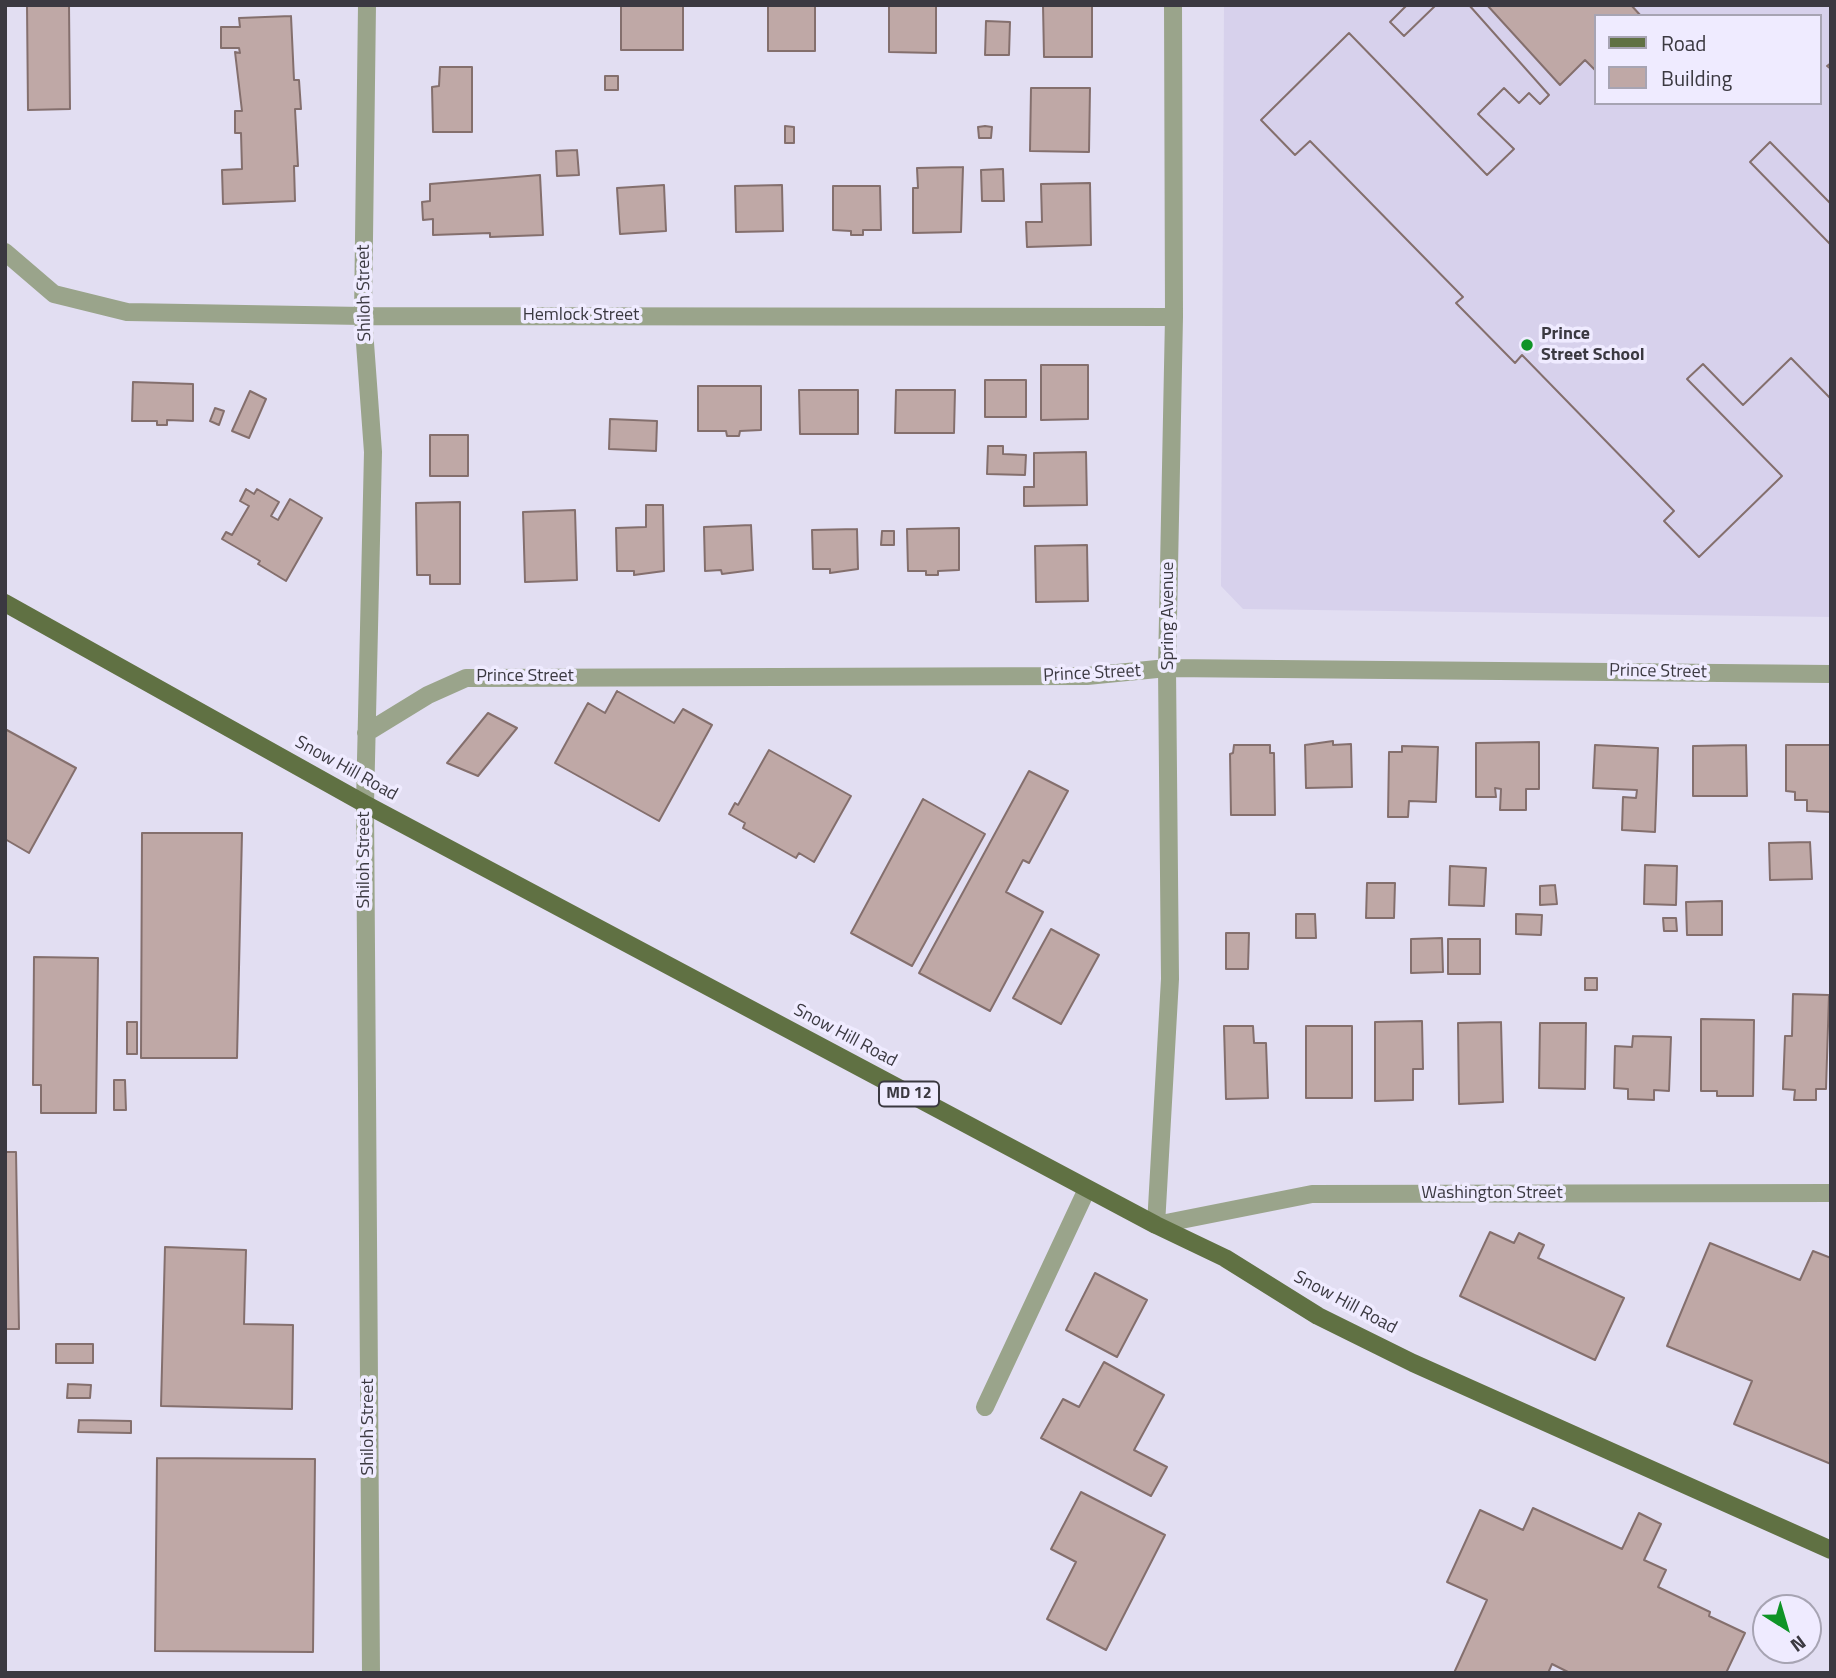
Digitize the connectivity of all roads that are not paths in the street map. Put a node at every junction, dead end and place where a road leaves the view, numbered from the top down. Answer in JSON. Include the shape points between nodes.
{"nodes":[{"id":1,"x":367,"y":5,"type":"edge"},
{"id":2,"x":1173,"y":5,"type":"edge"},
{"id":3,"x":5,"y":252,"type":"edge"},
{"id":4,"x":363,"y":316,"type":"junction"},
{"id":5,"x":1174,"y":317,"type":"junction"},
{"id":6,"x":5,"y":603,"type":"edge"},
{"id":7,"x":1167,"y":668,"type":"junction"},
{"id":8,"x":1831,"y":674,"type":"edge"},
{"id":9,"x":366,"y":733,"type":"junction"},
{"id":10,"x":365,"y":804,"type":"junction"},
{"id":11,"x":1087,"y":1188,"type":"junction"},
{"id":12,"x":1831,"y":1194,"type":"edge"},
{"id":13,"x":1156,"y":1226,"type":"junction"},
{"id":14,"x":985,"y":1408,"type":"dead end"},
{"id":15,"x":1831,"y":1550,"type":"edge"},
{"id":16,"x":371,"y":1673,"type":"edge"}],
"edges":[{"from":1,"to":4,"type":"street","name":"Shiloh Street"},
{"from":2,"to":5,"type":"street","name":"Spring Avenue"},
{"from":3,"to":4,"type":"street","name":"Hemlock Street","via":[[54,294],[127,312]]},
{"from":4,"to":5,"type":"street","name":"Hemlock Street"},
{"from":4,"to":9,"type":"street","name":"Shiloh Street","via":[[373,452]]},
{"from":5,"to":7,"type":"street","name":"Spring Avenue"},
{"from":6,"to":10,"type":"main road","name":"Snow Hill Road","number":"MD 12"},
{"from":7,"to":8,"type":"street","name":"Prince Street"},
{"from":7,"to":9,"type":"street","name":"Prince Street","via":[[1087,676],[466,678]]},
{"from":7,"to":13,"type":"street","name":"Spring Avenue","via":[[1170,979]]},
{"from":9,"to":10,"type":"street","name":"Shiloh Street"},
{"from":10,"to":11,"type":"main road","name":"Snow Hill Road","number":"MD 12"},
{"from":10,"to":16,"type":"street","name":"Shiloh Street"},
{"from":11,"to":13,"type":"main road","name":"Snow Hill Road","number":"MD 12"},
{"from":11,"to":14,"type":"street"},
{"from":12,"to":13,"type":"street","name":"Washington Street","via":[[1312,1194]]},
{"from":13,"to":15,"type":"main road","name":"Snow Hill Road","number":"MD 12","via":[[1225,1258],[1318,1316],[1413,1363]]}]}
